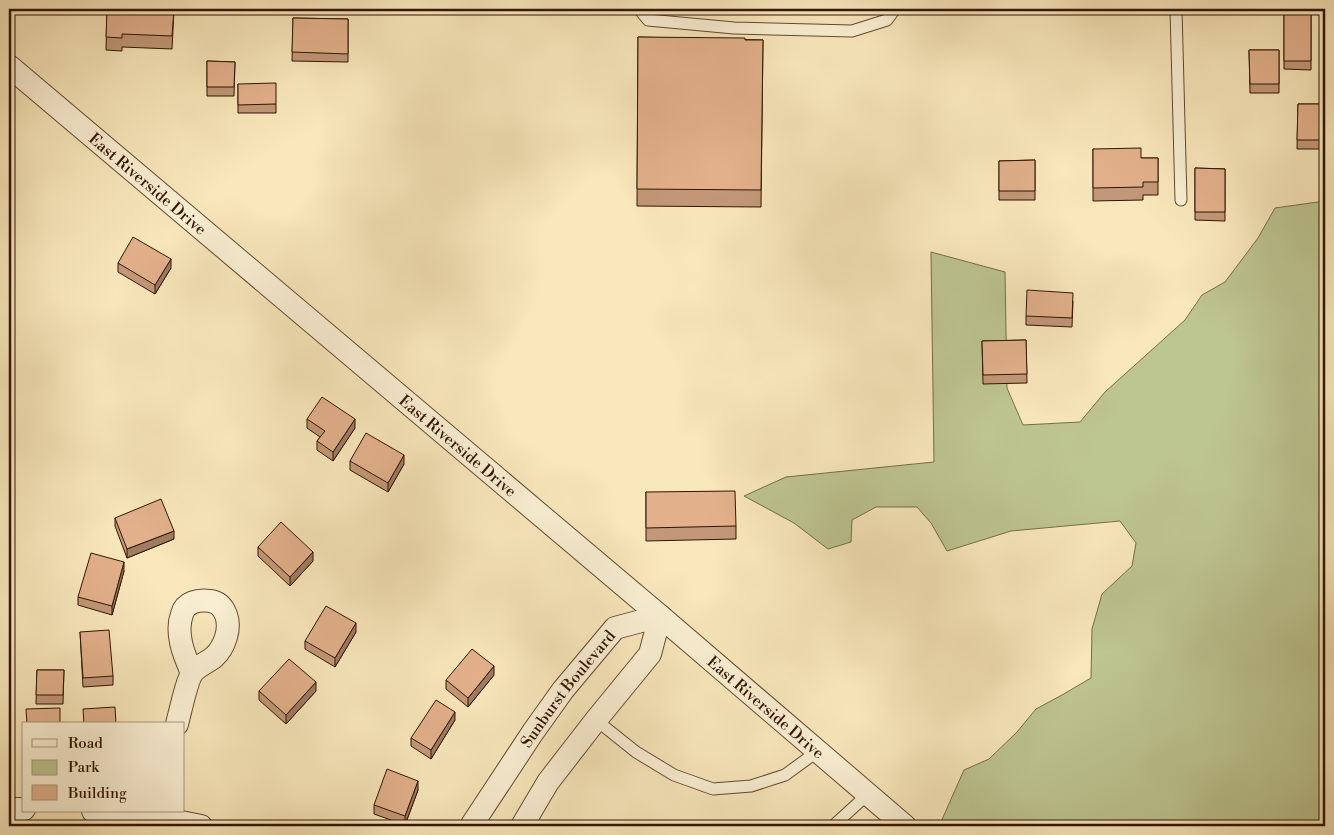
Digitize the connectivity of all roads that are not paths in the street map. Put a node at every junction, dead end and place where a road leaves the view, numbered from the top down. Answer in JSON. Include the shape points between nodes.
{"nodes":[{"id":1,"x":639,"y":9,"type":"edge"},
{"id":2,"x":895,"y":9,"type":"edge"},
{"id":3,"x":1176,"y":9,"type":"edge"},
{"id":4,"x":9,"y":66,"type":"edge"},
{"id":5,"x":1181,"y":200,"type":"dead end"},
{"id":6,"x":660,"y":616,"type":"junction"},
{"id":7,"x":192,"y":673,"type":"dead end"},
{"id":8,"x":596,"y":720,"type":"junction"},
{"id":9,"x":179,"y":722,"type":"edge"},
{"id":10,"x":818,"y":751,"type":"junction"},
{"id":11,"x":868,"y":794,"type":"junction"},
{"id":12,"x":9,"y":809,"type":"edge"},
{"id":13,"x":22,"y":809,"type":"edge"},
{"id":14,"x":114,"y":812,"type":"edge"},
{"id":15,"x":156,"y":814,"type":"edge"},
{"id":16,"x":201,"y":826,"type":"edge"},
{"id":17,"x":471,"y":826,"type":"edge"},
{"id":18,"x":522,"y":826,"type":"edge"},
{"id":19,"x":834,"y":826,"type":"edge"},
{"id":20,"x":905,"y":826,"type":"edge"}],
"edges":[{"from":1,"to":2,"type":"lane","via":[[648,20],[734,28],[852,31],[887,20]]},
{"from":3,"to":5,"type":"lane"},
{"from":4,"to":6,"type":"street","name":"East Riverside Drive"},
{"from":6,"to":8,"type":"street","via":[[650,654]]},
{"from":6,"to":10,"type":"street","name":"East Riverside Drive"},
{"from":6,"to":17,"type":"street","name":"Sunburst Boulevard","via":[[615,628],[563,690]]},
{"from":7,"to":9,"type":"street"},
{"from":8,"to":10,"type":"lane","via":[[636,752],[674,775],[713,789],[751,786],[785,775]]},
{"from":8,"to":18,"type":"street","via":[[548,782]]},
{"from":10,"to":11,"type":"street","name":"East Riverside Drive"},
{"from":11,"to":19,"type":"lane"},
{"from":11,"to":20,"type":"street","name":"East Riverside Drive"},
{"from":12,"to":13,"type":"street"},
{"from":14,"to":15,"type":"street"},
{"from":15,"to":16,"type":"street"}]}
